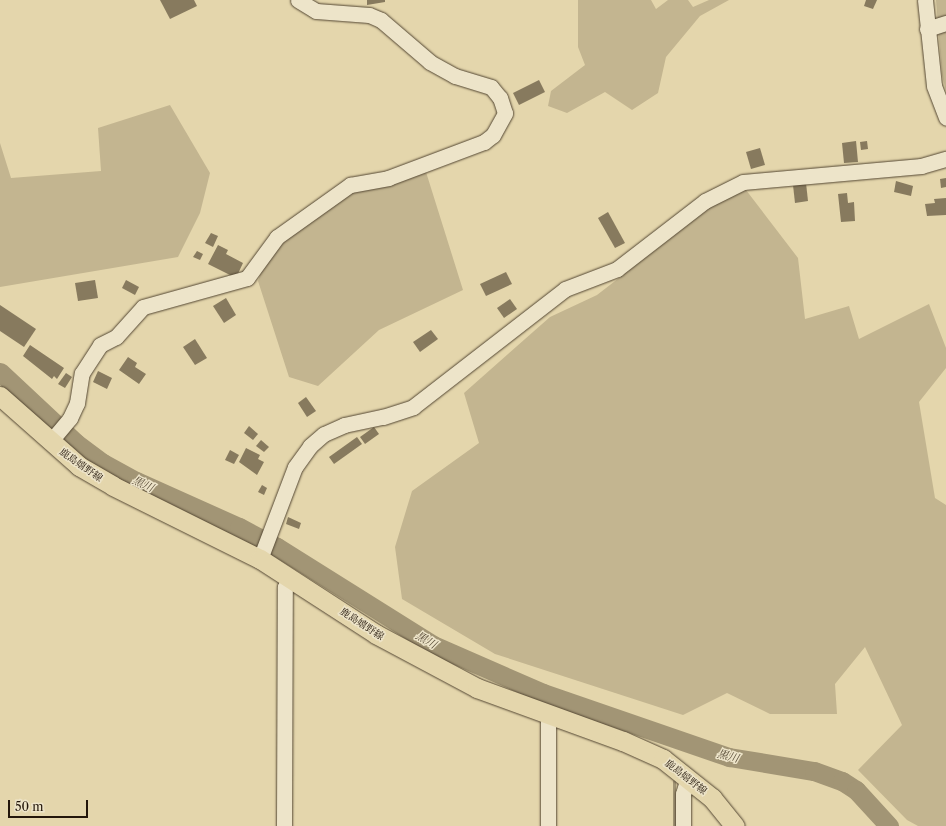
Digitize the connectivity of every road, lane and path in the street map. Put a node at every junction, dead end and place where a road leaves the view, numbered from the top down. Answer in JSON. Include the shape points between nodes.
{"nodes":[{"id":1,"x":298,"y":0,"type":"edge"},
{"id":2,"x":925,"y":0,"type":"edge"},
{"id":3,"x":946,"y":23,"type":"edge"},
{"id":4,"x":927,"y":29,"type":"junction"},
{"id":5,"x":946,"y":118,"type":"edge"},
{"id":6,"x":946,"y":160,"type":"edge"},
{"id":7,"x":0,"y":396,"type":"edge"},
{"id":8,"x":50,"y":442,"type":"junction"},
{"id":9,"x":260,"y":559,"type":"junction"},
{"id":10,"x":290,"y":579,"type":"junction"},
{"id":11,"x":548,"y":715,"type":"junction"},
{"id":12,"x":688,"y":778,"type":"junction"},
{"id":13,"x":284,"y":826,"type":"edge"},
{"id":14,"x":548,"y":826,"type":"edge"},
{"id":15,"x":683,"y":826,"type":"edge"},
{"id":16,"x":736,"y":826,"type":"edge"}],
"edges":[{"from":1,"to":8,"type":"street","via":[[316,11],[369,15],[382,20],[430,62],[455,76],[491,87],[500,98],[505,113],[494,135],[484,142],[388,178],[350,185],[277,237],[247,278],[143,307],[116,337],[100,346],[82,373],[77,403],[70,418]]},
{"from":2,"to":4,"type":"street"},
{"from":3,"to":4,"type":"street"},
{"from":4,"to":5,"type":"street","via":[[934,86]]},
{"from":6,"to":9,"type":"street","via":[[921,166],[743,182],[705,201],[617,269],[564,289],[413,407],[383,417],[344,425],[324,434],[310,446],[295,467]]},
{"from":7,"to":8,"type":"main road","name":"鹿島嬉野線"},
{"from":8,"to":9,"type":"main road","name":"鹿島嬉野線","via":[[79,466],[113,486]]},
{"from":9,"to":10,"type":"main road","name":"鹿島嬉野線"},
{"from":10,"to":11,"type":"main road","name":"鹿島嬉野線","via":[[425,662],[477,688]]},
{"from":10,"to":13,"type":"street","via":[[285,587]]},
{"from":11,"to":12,"type":"main road","name":"鹿島嬉野線","via":[[624,741],[663,759]]},
{"from":11,"to":14,"type":"street"},
{"from":12,"to":15,"type":"street","via":[[683,794]]},
{"from":12,"to":16,"type":"main road","name":"鹿島嬉野線","via":[[712,798]]}]}
